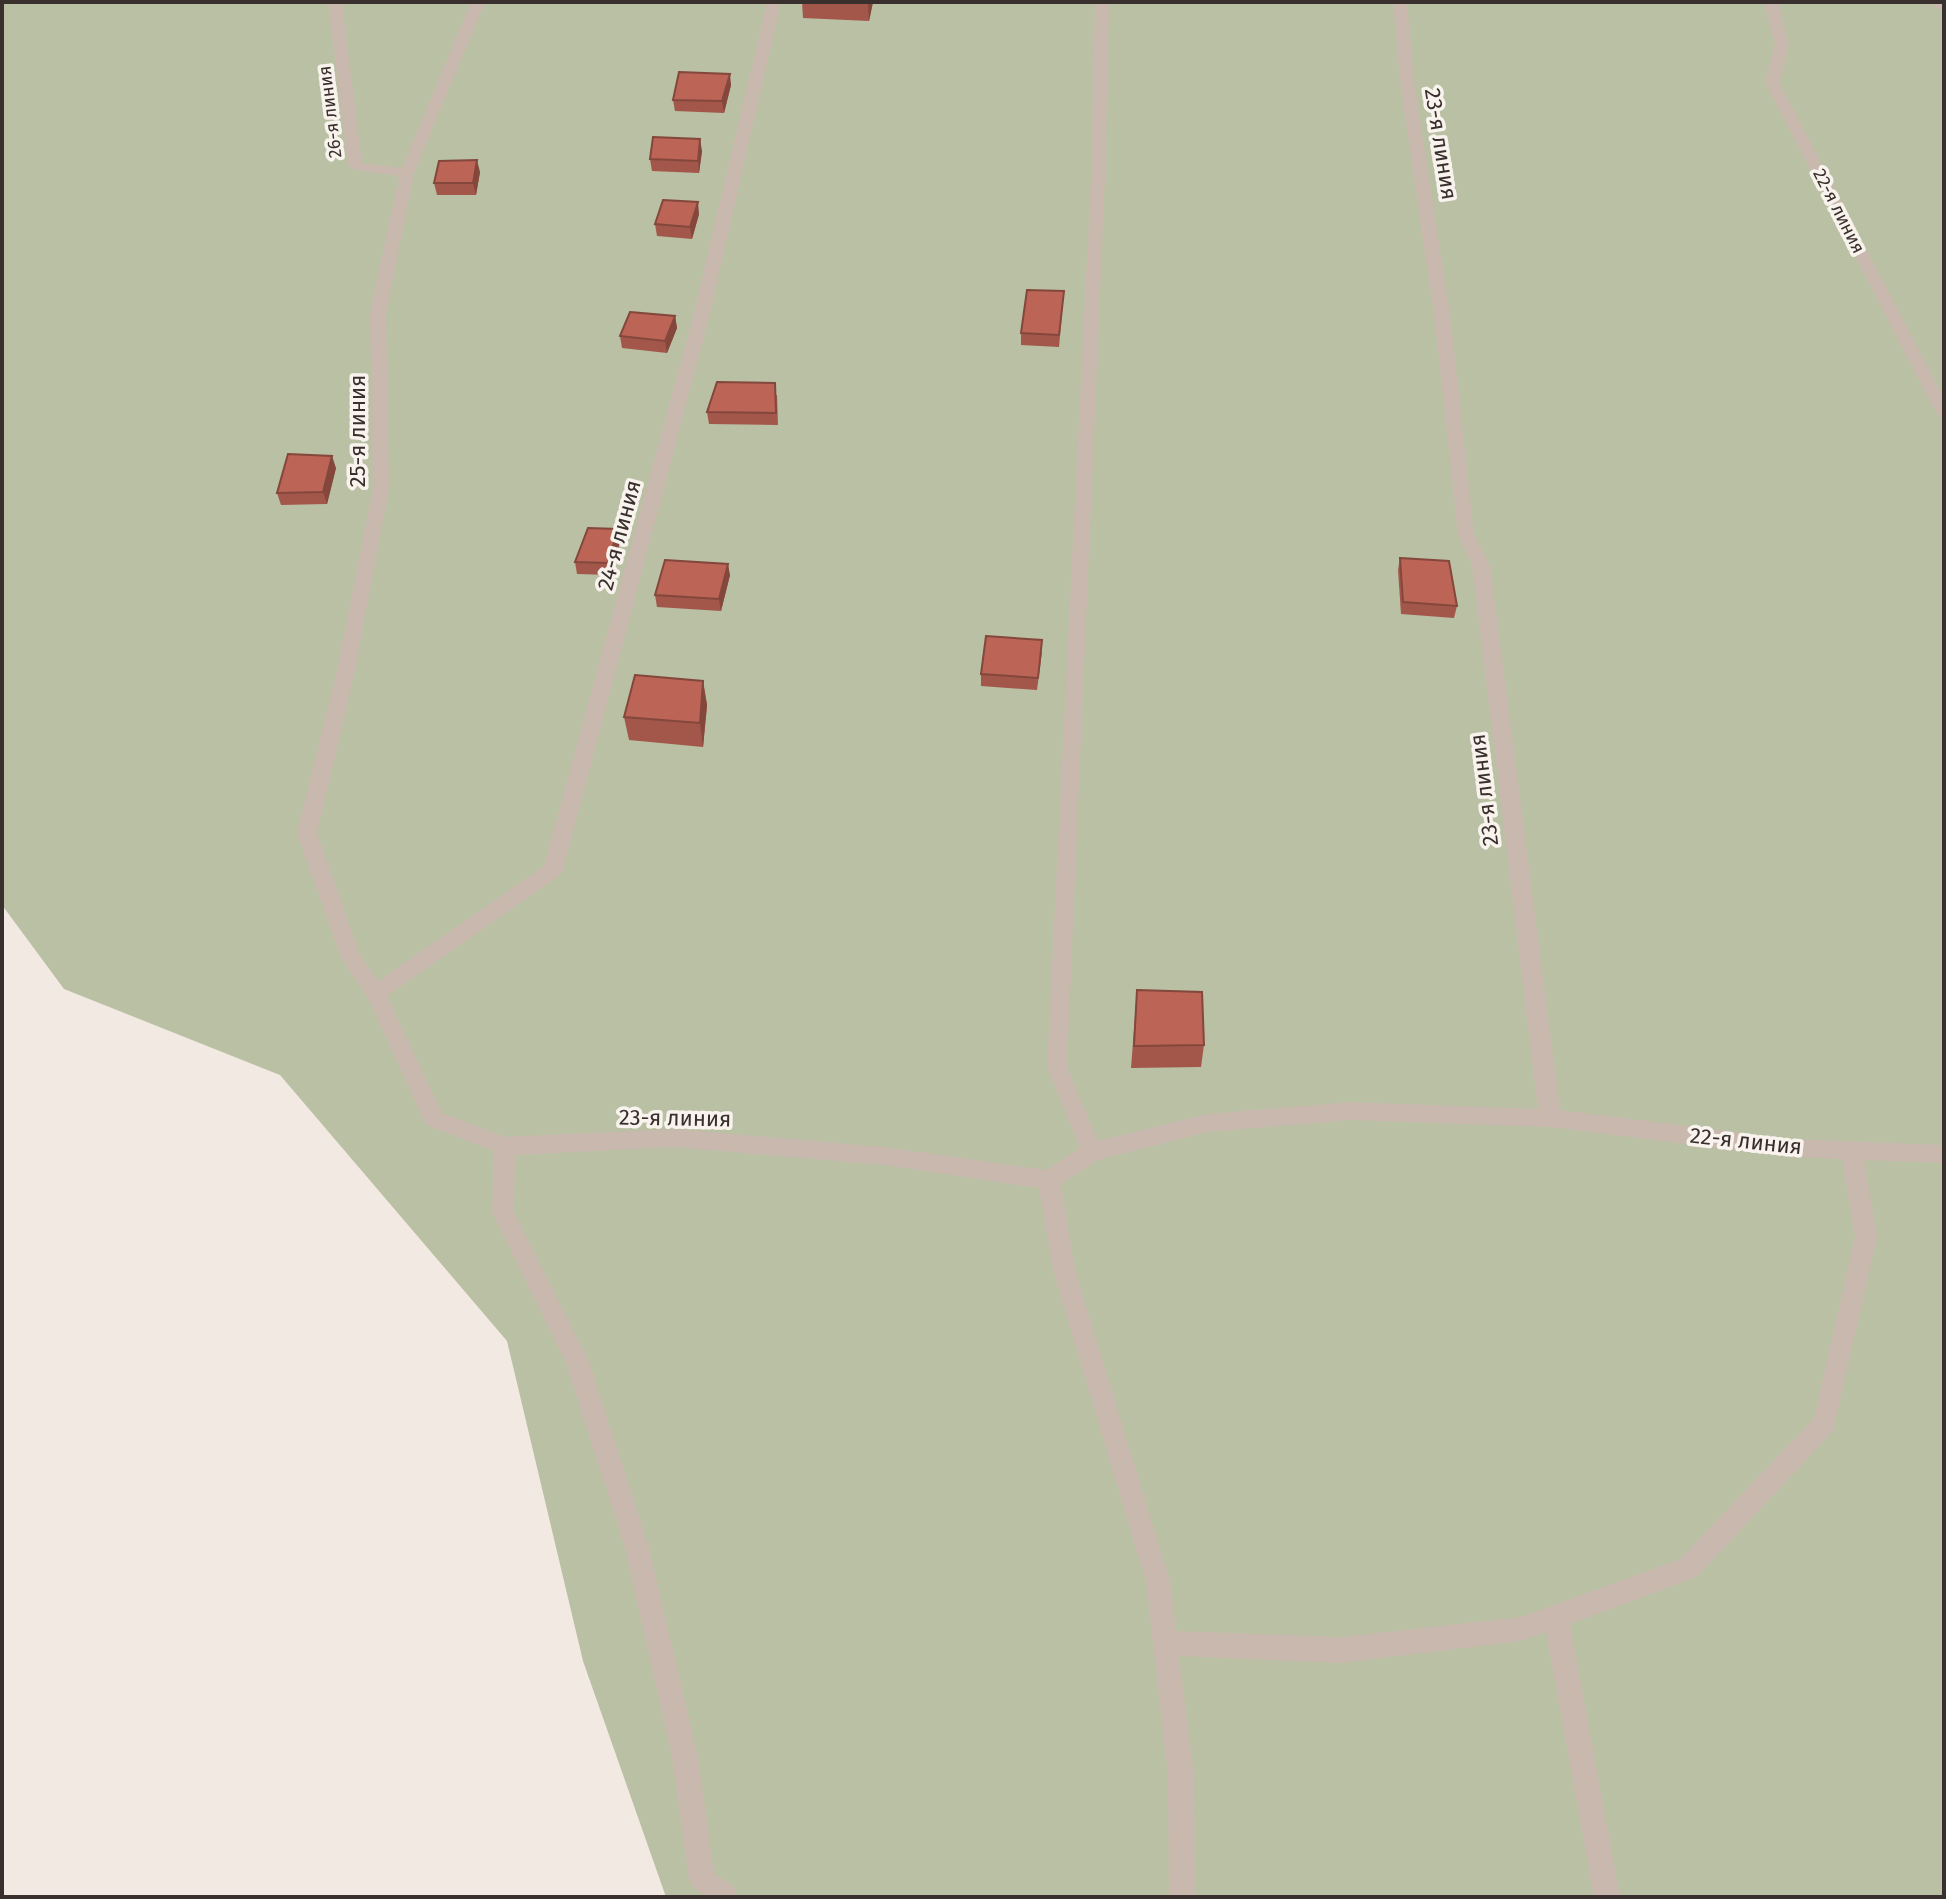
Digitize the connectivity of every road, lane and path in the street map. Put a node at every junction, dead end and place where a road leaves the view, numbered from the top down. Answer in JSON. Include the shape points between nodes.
{"nodes":[{"id":1,"x":335,"y":2,"type":"edge"},
{"id":2,"x":478,"y":2,"type":"edge"},
{"id":3,"x":774,"y":2,"type":"edge"},
{"id":4,"x":1102,"y":2,"type":"edge"},
{"id":5,"x":1400,"y":2,"type":"edge"},
{"id":6,"x":1771,"y":2,"type":"edge"},
{"id":7,"x":1934,"y":2,"type":"edge"},
{"id":8,"x":1944,"y":8,"type":"edge"},
{"id":9,"x":407,"y":173,"type":"junction"},
{"id":10,"x":1944,"y":413,"type":"edge"},
{"id":11,"x":351,"y":958,"type":"joint"},
{"id":12,"x":376,"y":993,"type":"junction"},
{"id":13,"x":1550,"y":1118,"type":"junction"},
{"id":14,"x":505,"y":1146,"type":"junction"},
{"id":15,"x":1851,"y":1150,"type":"junction"},
{"id":16,"x":1092,"y":1152,"type":"junction"},
{"id":17,"x":1944,"y":1154,"type":"edge"},
{"id":18,"x":1049,"y":1180,"type":"junction"},
{"id":19,"x":1556,"y":1616,"type":"junction"},
{"id":20,"x":1165,"y":1643,"type":"junction"},
{"id":21,"x":724,"y":1897,"type":"edge"},
{"id":22,"x":1182,"y":1897,"type":"edge"},
{"id":23,"x":1607,"y":1897,"type":"edge"}],
"edges":[{"from":1,"to":9,"type":"lane","name":"26-я линия","via":[[355,166]]},
{"from":2,"to":9,"type":"lane","name":"25-я линия"},
{"from":3,"to":12,"type":"lane","name":"24-я линия","via":[[700,321],[553,870]]},
{"from":4,"to":16,"type":"lane","via":[[1057,1067]]},
{"from":5,"to":13,"type":"lane","name":"23-я линия","via":[[1466,535],[1481,565]]},
{"from":6,"to":10,"type":"lane","name":"22-я линия","via":[[1782,45],[1772,82]]},
{"from":7,"to":8,"type":"lane"},
{"from":9,"to":11,"type":"lane","name":"25-я линия","via":[[378,313],[381,488],[345,675],[307,833]]},
{"from":11,"to":12,"type":"lane","name":"23-я линия"},
{"from":12,"to":14,"type":"lane","name":"23-я линия","via":[[434,1119]]},
{"from":13,"to":15,"type":"lane","name":"22-я линия","via":[[1790,1148]]},
{"from":13,"to":16,"type":"lane","via":[[1351,1111],[1207,1123]]},
{"from":14,"to":18,"type":"lane","name":"23-я линия","via":[[675,1138],[884,1156]]},
{"from":14,"to":21,"type":"lane","via":[[503,1212],[577,1361],[624,1505],[685,1757],[702,1880]]},
{"from":15,"to":17,"type":"lane","name":"22-я линия"},
{"from":15,"to":19,"type":"lane","via":[[1866,1237],[1825,1423],[1688,1568]]},
{"from":16,"to":18,"type":"lane"},
{"from":18,"to":20,"type":"lane","via":[[1064,1270],[1158,1582]]},
{"from":19,"to":20,"type":"lane","via":[[1521,1629],[1341,1650]]},
{"from":19,"to":23,"type":"lane"},
{"from":20,"to":22,"type":"lane","via":[[1181,1776]]}]}
